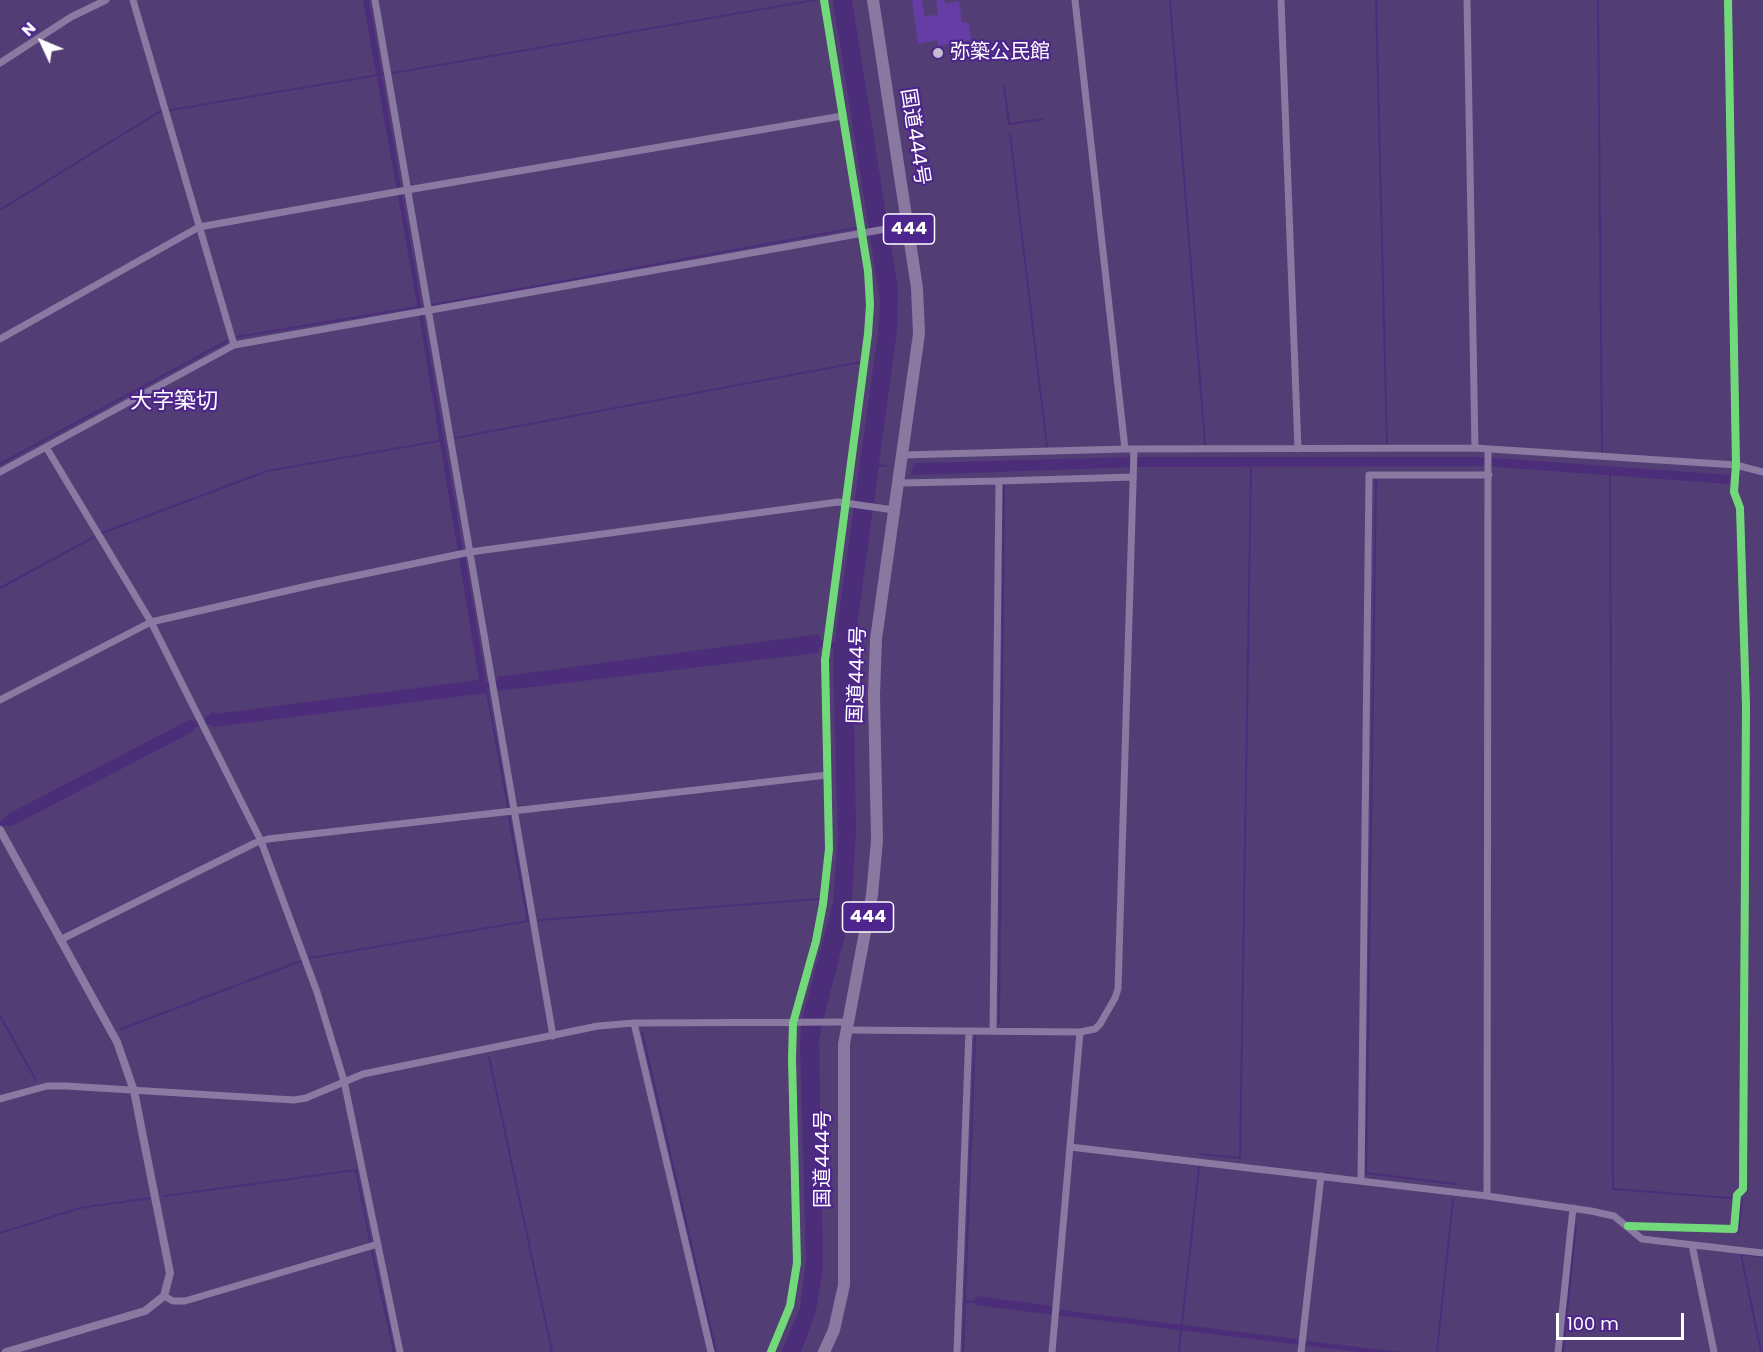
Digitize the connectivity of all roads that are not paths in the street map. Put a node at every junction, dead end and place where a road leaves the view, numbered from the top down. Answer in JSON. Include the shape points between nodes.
{"nodes":[{"id":1,"x":106,"y":0,"type":"edge"},
{"id":2,"x":133,"y":0,"type":"edge"},
{"id":3,"x":375,"y":0,"type":"edge"},
{"id":4,"x":873,"y":0,"type":"edge"},
{"id":5,"x":1075,"y":0,"type":"edge"},
{"id":6,"x":1281,"y":0,"type":"edge"},
{"id":7,"x":1467,"y":0,"type":"edge"},
{"id":8,"x":1728,"y":0,"type":"edge"},
{"id":9,"x":824,"y":1,"type":"edge"},
{"id":10,"x":0,"y":63,"type":"edge"},
{"id":11,"x":842,"y":116,"type":"junction"},
{"id":12,"x":402,"y":191,"type":"junction"},
{"id":13,"x":908,"y":225,"type":"junction"},
{"id":14,"x":199,"y":227,"type":"junction"},
{"id":15,"x":864,"y":232,"type":"junction"},
{"id":16,"x":422,"y":311,"type":"junction"},
{"id":17,"x":0,"y":339,"type":"edge"},
{"id":18,"x":234,"y":345,"type":"junction"},
{"id":19,"x":46,"y":447,"type":"junction"},
{"id":20,"x":1475,"y":448,"type":"junction"},
{"id":21,"x":1125,"y":449,"type":"junction"},
{"id":22,"x":1298,"y":449,"type":"junction"},
{"id":23,"x":1134,"y":452,"type":"junction"},
{"id":24,"x":1488,"y":452,"type":"junction"},
{"id":25,"x":903,"y":457,"type":"junction"},
{"id":26,"x":1736,"y":465,"type":"junction"},
{"id":27,"x":0,"y":472,"type":"edge"},
{"id":28,"x":1763,"y":472,"type":"edge"},
{"id":29,"x":1133,"y":473,"type":"junction"},
{"id":30,"x":1489,"y":473,"type":"junction"},
{"id":31,"x":900,"y":481,"type":"junction"},
{"id":32,"x":999,"y":481,"type":"junction"},
{"id":33,"x":848,"y":503,"type":"junction"},
{"id":34,"x":894,"y":510,"type":"junction"},
{"id":35,"x":464,"y":553,"type":"junction"},
{"id":36,"x":151,"y":622,"type":"junction"},
{"id":37,"x":0,"y":700,"type":"edge"},
{"id":38,"x":827,"y":775,"type":"junction"},
{"id":39,"x":513,"y":811,"type":"junction"},
{"id":40,"x":1,"y":832,"type":"edge"},
{"id":41,"x":261,"y":841,"type":"junction"},
{"id":42,"x":60,"y":940,"type":"junction"},
{"id":43,"x":634,"y":1023,"type":"junction"},
{"id":44,"x":794,"y":1023,"type":"junction"},
{"id":45,"x":847,"y":1026,"type":"junction"},
{"id":46,"x":969,"y":1031,"type":"junction"},
{"id":47,"x":993,"y":1031,"type":"junction"},
{"id":48,"x":1080,"y":1032,"type":"junction"},
{"id":49,"x":553,"y":1036,"type":"junction"},
{"id":50,"x":344,"y":1082,"type":"junction"},
{"id":51,"x":134,"y":1091,"type":"junction"},
{"id":52,"x":0,"y":1099,"type":"edge"},
{"id":53,"x":1070,"y":1147,"type":"junction"},
{"id":54,"x":1321,"y":1176,"type":"junction"},
{"id":55,"x":1361,"y":1181,"type":"junction"},
{"id":56,"x":1487,"y":1196,"type":"junction"},
{"id":57,"x":1573,"y":1208,"type":"junction"},
{"id":58,"x":1628,"y":1226,"type":"junction"},
{"id":59,"x":378,"y":1244,"type":"junction"},
{"id":60,"x":1692,"y":1245,"type":"junction"},
{"id":61,"x":1763,"y":1253,"type":"edge"},
{"id":62,"x":164,"y":1296,"type":"junction"},
{"id":63,"x":1302,"y":1346,"type":"edge"},
{"id":64,"x":6,"y":1352,"type":"edge"},
{"id":65,"x":400,"y":1352,"type":"edge"},
{"id":66,"x":711,"y":1352,"type":"edge"},
{"id":67,"x":771,"y":1352,"type":"edge"},
{"id":68,"x":825,"y":1352,"type":"edge"},
{"id":69,"x":957,"y":1352,"type":"edge"},
{"id":70,"x":1052,"y":1352,"type":"edge"},
{"id":71,"x":1557,"y":1352,"type":"edge"},
{"id":72,"x":1714,"y":1352,"type":"edge"}],
"edges":[{"from":1,"to":10,"type":"street","via":[[71,17]]},
{"from":2,"to":14,"type":"street"},
{"from":3,"to":12,"type":"street"},
{"from":4,"to":13,"type":"highway","name":"国道444号","number":"444"},
{"from":5,"to":21,"type":"street"},
{"from":6,"to":22,"type":"street"},
{"from":7,"to":20,"type":"street"},
{"from":8,"to":26,"type":"street"},
{"from":9,"to":11,"type":"street"},
{"from":11,"to":12,"type":"street"},
{"from":11,"to":15,"type":"street"},
{"from":12,"to":14,"type":"street"},
{"from":12,"to":16,"type":"street"},
{"from":13,"to":15,"type":"street"},
{"from":13,"to":25,"type":"highway","name":"国道444号","number":"444","via":[[919,334]]},
{"from":14,"to":17,"type":"street"},
{"from":14,"to":18,"type":"street"},
{"from":15,"to":16,"type":"street"},
{"from":15,"to":33,"type":"street","via":[[870,305]]},
{"from":16,"to":18,"type":"street"},
{"from":16,"to":35,"type":"street"},
{"from":18,"to":19,"type":"street"},
{"from":19,"to":27,"type":"street"},
{"from":19,"to":36,"type":"street"},
{"from":20,"to":22,"type":"street"},
{"from":20,"to":24,"type":"street"},
{"from":21,"to":23,"type":"street"},
{"from":21,"to":25,"type":"street"},
{"from":22,"to":23,"type":"street"},
{"from":23,"to":29,"type":"street"},
{"from":24,"to":26,"type":"street"},
{"from":24,"to":30,"type":"street"},
{"from":25,"to":31,"type":"highway","name":"国道444号","number":"444"},
{"from":26,"to":28,"type":"street"},
{"from":26,"to":58,"type":"street","via":[[1734,492],[1740,508],[1746,706],[1743,1189],[1737,1195],[1734,1229]]},
{"from":29,"to":32,"type":"street"},
{"from":29,"to":48,"type":"street","via":[[1118,989],[1100,1024]]},
{"from":30,"to":55,"type":"street","via":[[1370,475]]},
{"from":30,"to":56,"type":"street"},
{"from":31,"to":32,"type":"street"},
{"from":31,"to":34,"type":"highway","name":"国道444号","number":"444"},
{"from":32,"to":47,"type":"street"},
{"from":33,"to":34,"type":"street"},
{"from":33,"to":35,"type":"street"},
{"from":33,"to":38,"type":"street","via":[[826,649]]},
{"from":34,"to":45,"type":"highway","name":"国道444号","number":"444","via":[[876,639],[877,840],[872,895]]},
{"from":35,"to":36,"type":"street"},
{"from":35,"to":39,"type":"street","via":[[491,679]]},
{"from":36,"to":37,"type":"street"},
{"from":36,"to":41,"type":"street"},
{"from":38,"to":39,"type":"street"},
{"from":38,"to":44,"type":"street","via":[[829,849],[823,904]]},
{"from":39,"to":41,"type":"street"},
{"from":39,"to":49,"type":"street"},
{"from":40,"to":42,"type":"street"},
{"from":41,"to":42,"type":"street"},
{"from":41,"to":50,"type":"street","via":[[317,993]]},
{"from":42,"to":51,"type":"street","via":[[117,1042]]},
{"from":43,"to":44,"type":"street"},
{"from":43,"to":49,"type":"street"},
{"from":43,"to":66,"type":"street"},
{"from":44,"to":45,"type":"street","via":[[831,1022]]},
{"from":44,"to":67,"type":"street","via":[[797,1263],[790,1306]]},
{"from":45,"to":46,"type":"street"},
{"from":45,"to":68,"type":"highway","name":"国道444号","number":"444","via":[[844,1285]]},
{"from":46,"to":47,"type":"street"},
{"from":46,"to":69,"type":"street"},
{"from":47,"to":48,"type":"street"},
{"from":48,"to":53,"type":"street"},
{"from":49,"to":50,"type":"street","via":[[363,1074]]},
{"from":50,"to":51,"type":"street","via":[[294,1100]]},
{"from":50,"to":59,"type":"street"},
{"from":51,"to":52,"type":"street","via":[[47,1086]]},
{"from":51,"to":62,"type":"street","via":[[170,1273]]},
{"from":53,"to":54,"type":"street"},
{"from":53,"to":70,"type":"street"},
{"from":54,"to":55,"type":"street"},
{"from":54,"to":63,"type":"street"},
{"from":55,"to":56,"type":"street"},
{"from":56,"to":57,"type":"street"},
{"from":57,"to":58,"type":"street","via":[[1614,1215]]},
{"from":57,"to":71,"type":"street"},
{"from":58,"to":60,"type":"street","via":[[1642,1239]]},
{"from":59,"to":62,"type":"street","via":[[185,1301],[172,1301]]},
{"from":59,"to":65,"type":"street"},
{"from":60,"to":61,"type":"street"},
{"from":60,"to":72,"type":"street"},
{"from":62,"to":64,"type":"street","via":[[144,1311]]}]}
